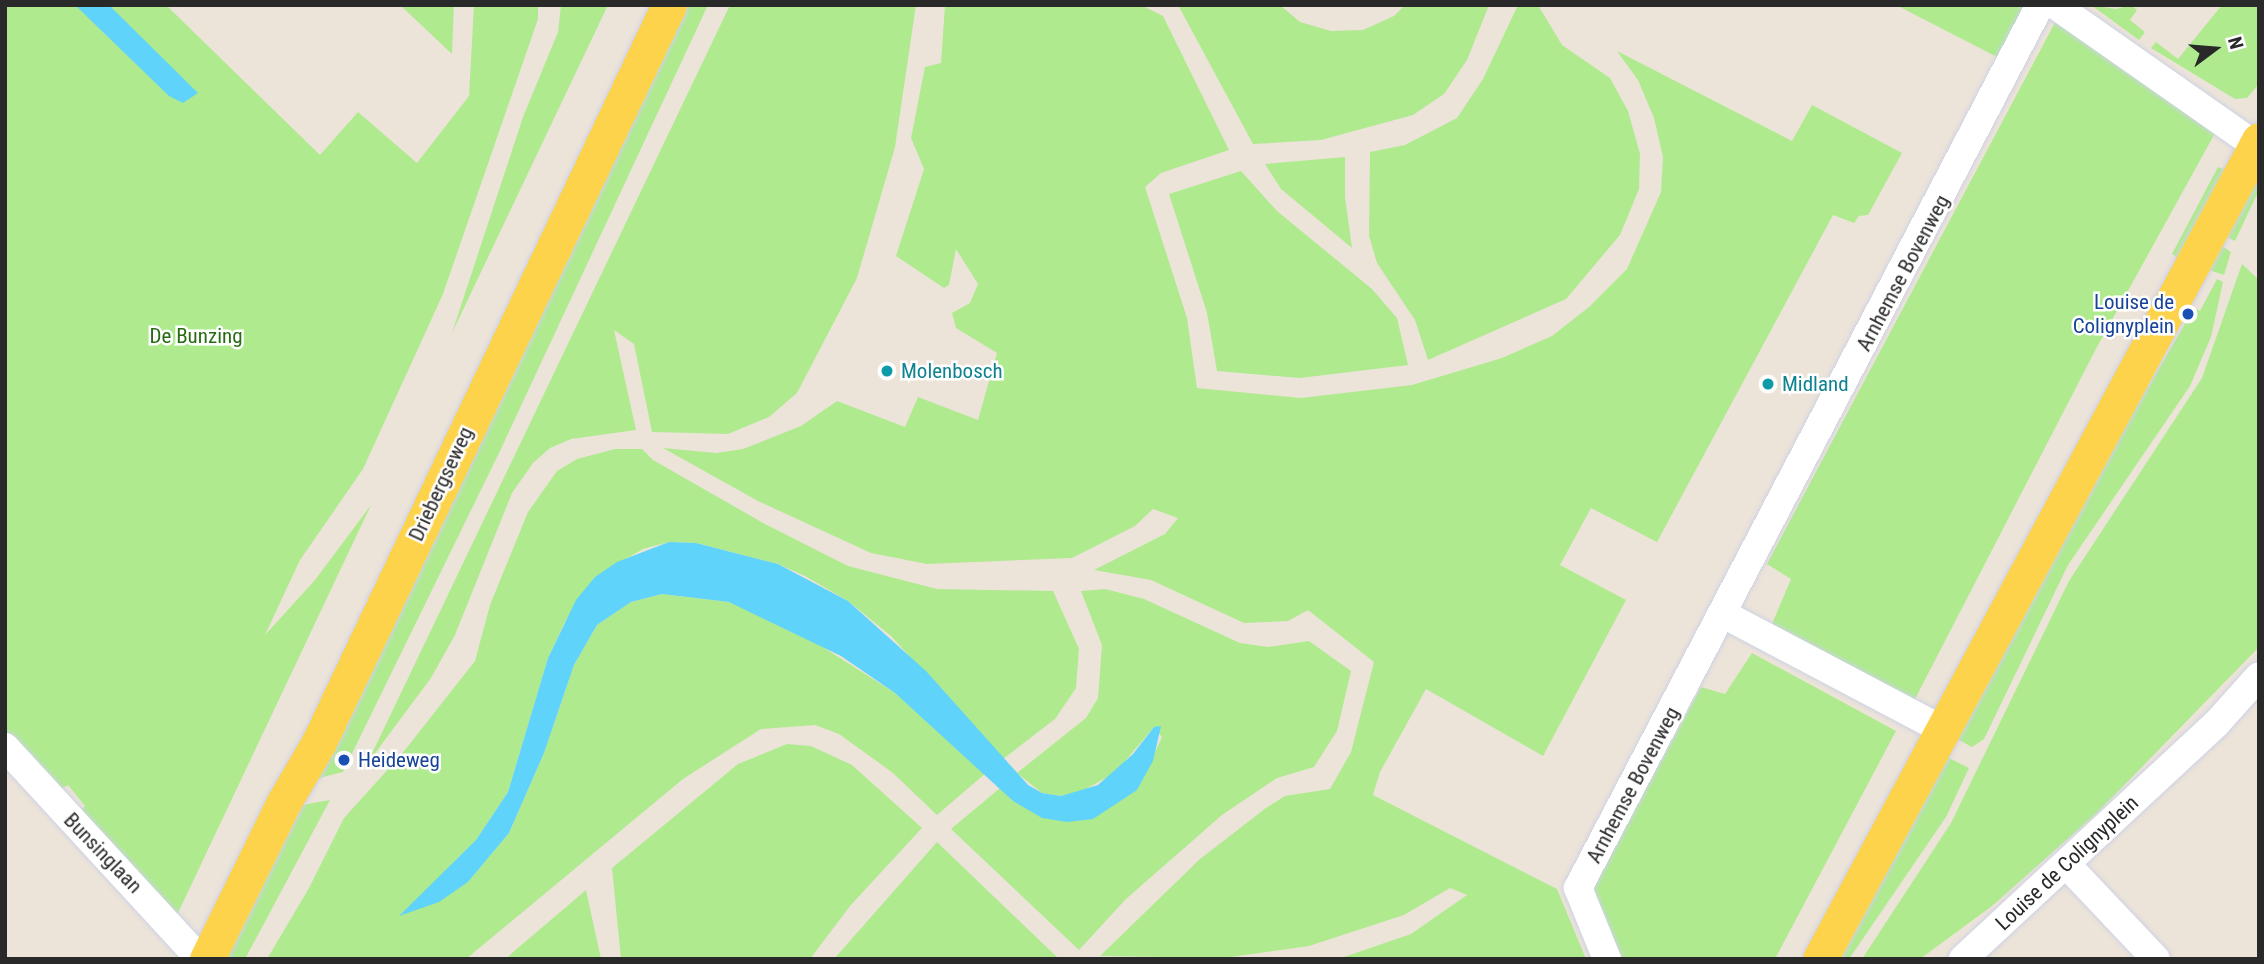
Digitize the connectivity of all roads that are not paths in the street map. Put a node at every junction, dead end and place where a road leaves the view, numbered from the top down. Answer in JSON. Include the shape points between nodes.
{"nodes":[{"id":1,"x":669,"y":5,"type":"edge"},
{"id":2,"x":2040,"y":5,"type":"edge"},
{"id":3,"x":2055,"y":5,"type":"edge"},
{"id":4,"x":2257,"y":142,"type":"edge"},
{"id":5,"x":1723,"y":614,"type":"junction"},
{"id":6,"x":2259,"y":676,"type":"edge"},
{"id":7,"x":1943,"y":730,"type":"junction"},
{"id":8,"x":5,"y":747,"type":"edge"},
{"id":9,"x":2067,"y":865,"type":"junction"},
{"id":10,"x":200,"y":959,"type":"edge"},
{"id":11,"x":207,"y":959,"type":"edge"},
{"id":12,"x":1607,"y":959,"type":"edge"},
{"id":13,"x":1820,"y":959,"type":"edge"},
{"id":14,"x":1963,"y":959,"type":"edge"},
{"id":15,"x":2156,"y":959,"type":"edge"}],
"edges":[{"from":1,"to":11,"type":"main road","name":"Driebergseweg","via":[[319,742],[284,802]]},
{"from":2,"to":5,"type":"street","name":"Arnhemse Bovenweg"},
{"from":3,"to":4,"type":"street"},
{"from":4,"to":7,"type":"main road"},
{"from":5,"to":7,"type":"street"},
{"from":5,"to":12,"type":"street","name":"Arnhemse Bovenweg","via":[[1578,888]]},
{"from":6,"to":9,"type":"street","name":"Louise de Colignyplein","via":[[2216,724]]},
{"from":7,"to":13,"type":"main road"},
{"from":8,"to":10,"type":"street","name":"Bunsinglaan"},
{"from":9,"to":14,"type":"street","name":"Louise de Colignyplein"},
{"from":9,"to":15,"type":"street"}]}
